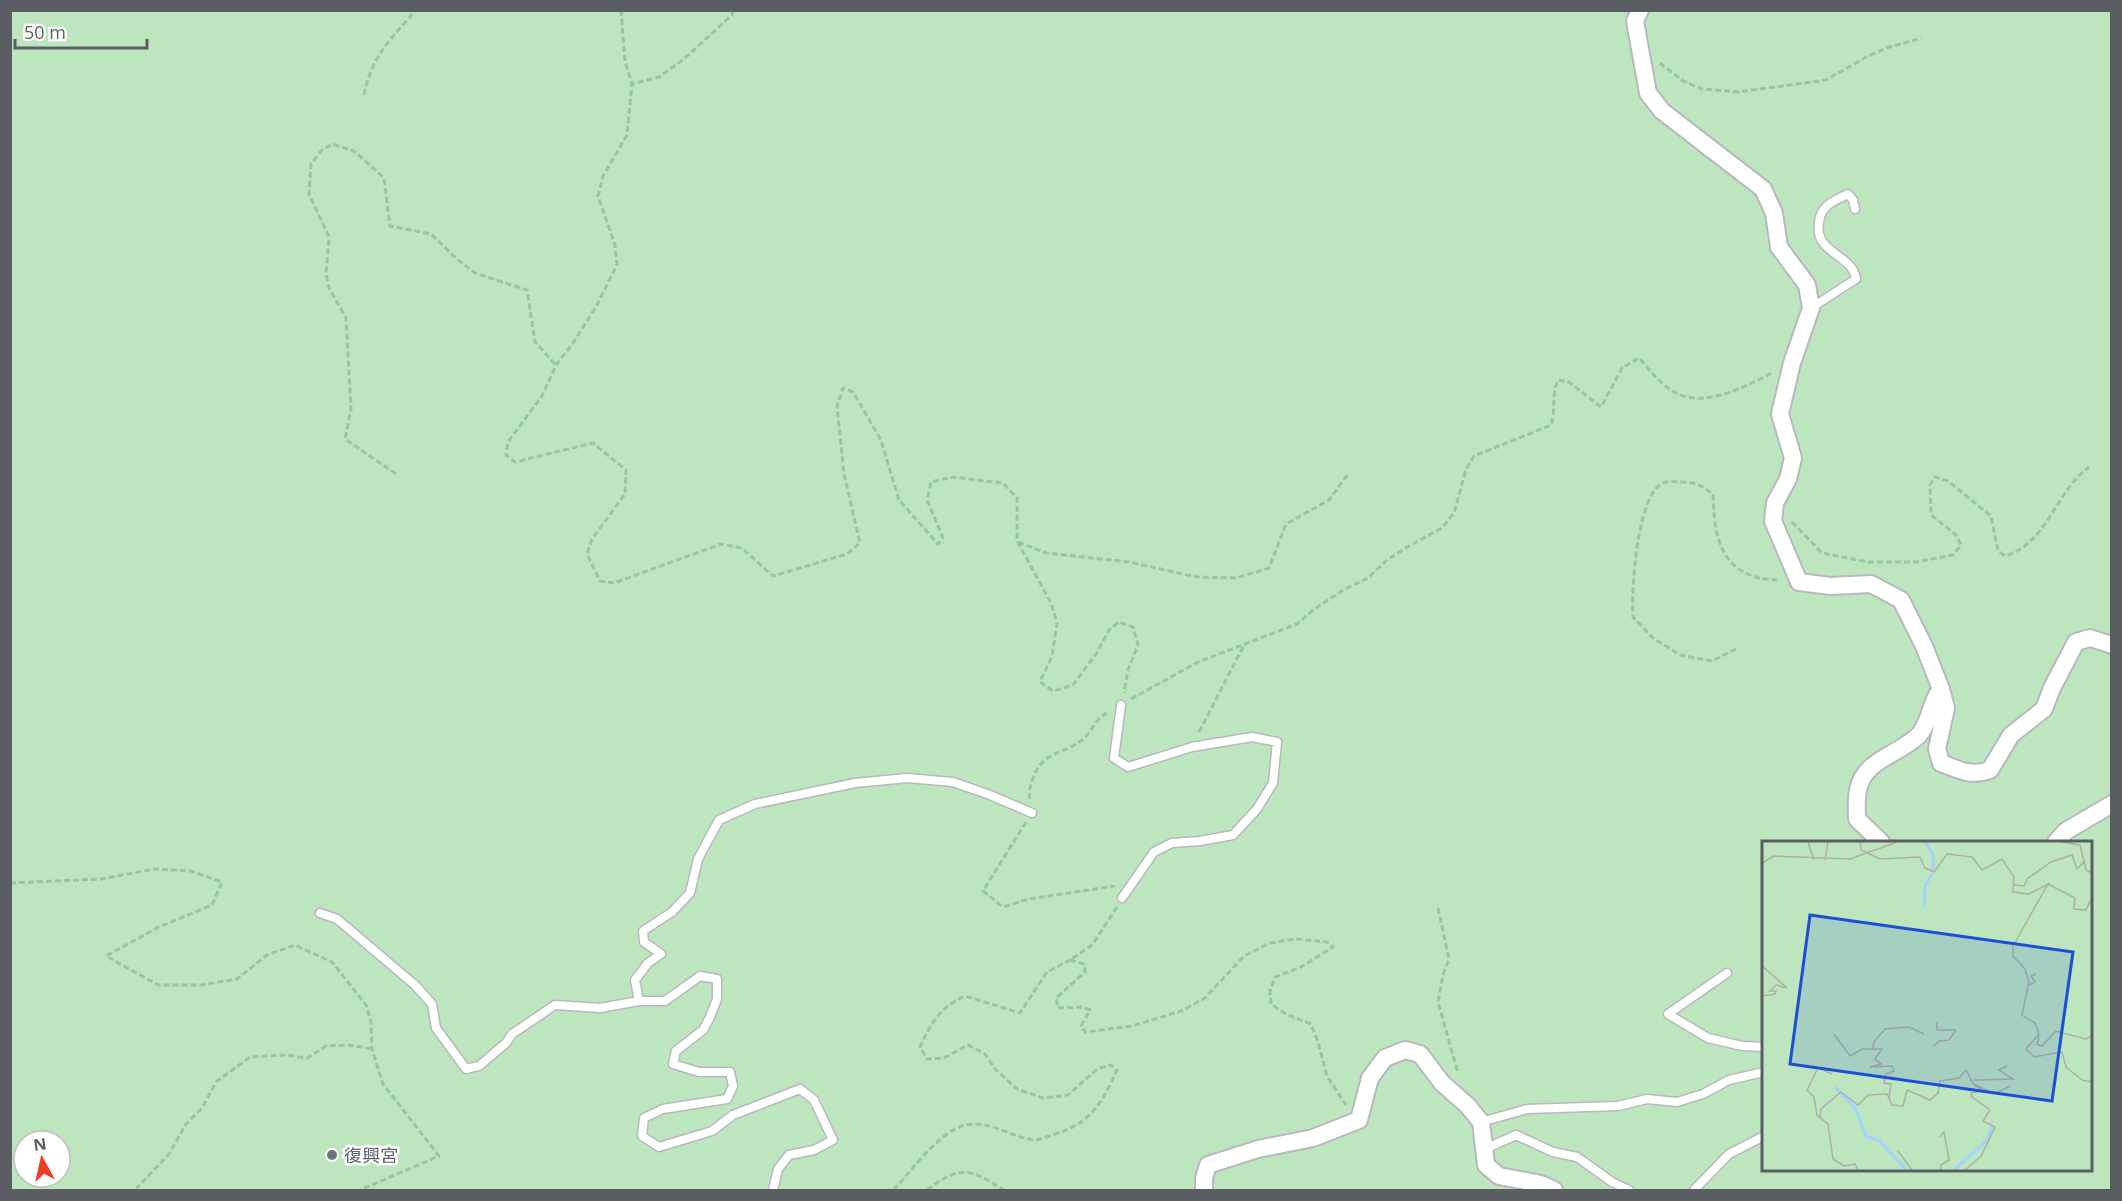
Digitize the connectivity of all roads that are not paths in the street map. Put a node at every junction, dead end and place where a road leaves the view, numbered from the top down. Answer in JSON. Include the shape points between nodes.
{"nodes":[{"id":1,"x":1640,"y":10,"type":"edge"},
{"id":2,"x":1855,"y":209,"type":"dead end"},
{"id":3,"x":1811,"y":308,"type":"junction"},
{"id":4,"x":2112,"y":645,"type":"edge"},
{"id":5,"x":1941,"y":689,"type":"junction"},
{"id":6,"x":1121,"y":705,"type":"road end"},
{"id":7,"x":2112,"y":804,"type":"edge"},
{"id":8,"x":1032,"y":813,"type":"road end"},
{"id":9,"x":1879,"y":841,"type":"edge"},
{"id":10,"x":2058,"y":841,"type":"edge"},
{"id":11,"x":1122,"y":898,"type":"road end"},
{"id":12,"x":320,"y":913,"type":"dead end"},
{"id":13,"x":1727,"y":973,"type":"dead end"},
{"id":14,"x":639,"y":1001,"type":"junction"},
{"id":15,"x":1762,"y":1047,"type":"edge"},
{"id":16,"x":1762,"y":1072,"type":"edge"},
{"id":17,"x":1481,"y":1122,"type":"junction"},
{"id":18,"x":1762,"y":1137,"type":"edge"},
{"id":19,"x":1485,"y":1149,"type":"junction"},
{"id":20,"x":773,"y":1191,"type":"edge"},
{"id":21,"x":1204,"y":1191,"type":"edge"},
{"id":22,"x":1554,"y":1191,"type":"edge"},
{"id":23,"x":1629,"y":1191,"type":"edge"},
{"id":24,"x":1695,"y":1191,"type":"edge"}],
"edges":[{"from":1,"to":3,"type":"street","via":[[1635,21],[1648,93],[1662,111],[1763,189],[1774,213],[1779,248],[1808,285]]},
{"from":2,"to":3,"type":"lane","via":[[1848,194],[1826,204],[1817,234],[1825,247],[1852,267],[1856,279]]},
{"from":3,"to":5,"type":"street","via":[[1780,414],[1793,458],[1788,480],[1775,503],[1773,521],[1799,582],[1871,585],[1901,600]]},
{"from":4,"to":5,"type":"street","via":[[2090,638],[2076,642],[2044,709],[2011,735],[1990,770],[1981,773],[1971,774],[1941,763],[1937,749],[1946,708]]},
{"from":5,"to":9,"type":"street","via":[[1920,734],[1870,766],[1858,789],[1857,819]]},
{"from":6,"to":11,"type":"lane","via":[[1114,758],[1128,767],[1191,747],[1252,737],[1277,742],[1273,783],[1257,809],[1233,835],[1172,843],[1154,852]]},
{"from":7,"to":10,"type":"street","via":[[2066,831]]},
{"from":8,"to":14,"type":"lane","via":[[953,782],[907,778],[855,783],[755,804],[719,820],[698,859],[690,892],[672,912],[643,931],[644,942],[661,954],[635,980]]},
{"from":12,"to":14,"type":"lane","via":[[337,919],[415,985],[432,1004],[436,1028],[466,1069],[479,1066],[512,1034],[555,1005],[600,1008]]},
{"from":13,"to":15,"type":"lane","via":[[1668,1014],[1708,1038]]},
{"from":14,"to":20,"type":"lane","via":[[665,1002],[700,976],[717,979],[717,999],[707,1024],[676,1051],[673,1064],[699,1072],[730,1072],[733,1086],[727,1099],[663,1109],[644,1118],[642,1136],[659,1147],[712,1131],[733,1115],[800,1089],[814,1100],[833,1140],[814,1150],[789,1155],[778,1169]]},
{"from":16,"to":17,"type":"lane","via":[[1729,1080],[1677,1102],[1647,1099],[1618,1106],[1527,1109]]},
{"from":17,"to":19,"type":"street"},
{"from":17,"to":21,"type":"street","via":[[1420,1054],[1405,1050],[1385,1058],[1370,1078],[1359,1120],[1313,1138],[1258,1149],[1208,1165]]},
{"from":18,"to":24,"type":"lane","via":[[1729,1154]]},
{"from":19,"to":22,"type":"street","via":[[1486,1165],[1499,1176],[1541,1184]]},
{"from":19,"to":23,"type":"lane","via":[[1516,1135],[1553,1152],[1577,1156]]}]}
